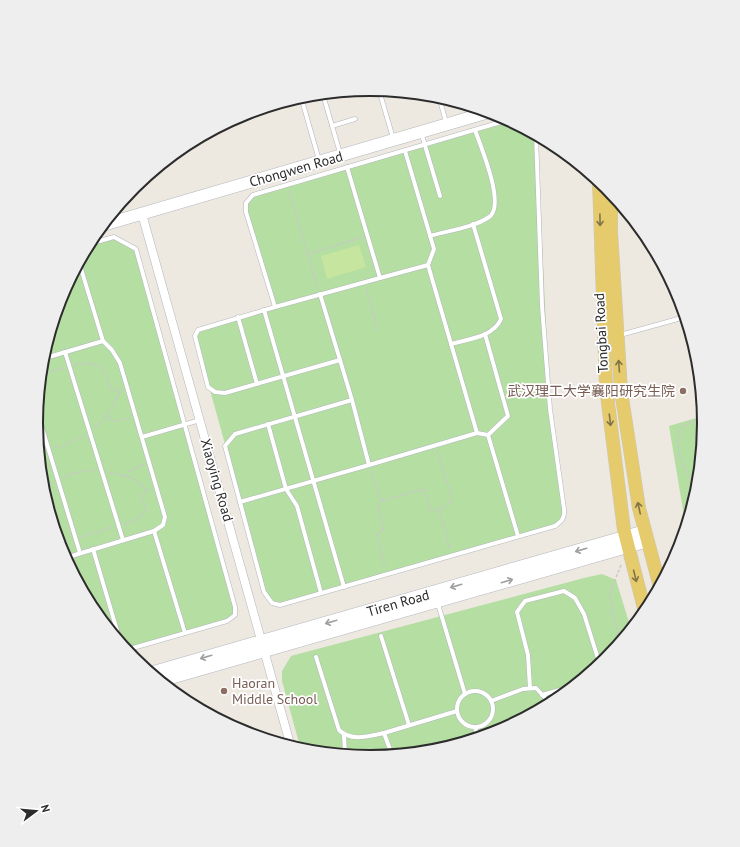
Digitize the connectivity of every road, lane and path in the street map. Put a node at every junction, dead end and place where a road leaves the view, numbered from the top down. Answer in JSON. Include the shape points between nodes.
{"nodes":[{"id":1,"x":381,"y":97,"type":"edge"},
{"id":2,"x":324,"y":99,"type":"edge"},
{"id":3,"x":303,"y":104,"type":"edge"},
{"id":4,"x":441,"y":105,"type":"edge"},
{"id":5,"x":478,"y":115,"type":"edge"},
{"id":6,"x":355,"y":119,"type":"dead end"},
{"id":7,"x":499,"y":123,"type":"edge"},
{"id":8,"x":447,"y":124,"type":"junction"},
{"id":9,"x":332,"y":126,"type":"junction"},
{"id":10,"x":475,"y":130,"type":"junction"},
{"id":11,"x":421,"y":132,"type":"junction"},
{"id":12,"x":394,"y":140,"type":"junction"},
{"id":13,"x":536,"y":141,"type":"edge"},
{"id":14,"x":425,"y":144,"type":"junction"},
{"id":15,"x":404,"y":151,"type":"junction"},
{"id":16,"x":341,"y":155,"type":"junction"},
{"id":17,"x":319,"y":162,"type":"junction"},
{"id":18,"x":347,"y":167,"type":"junction"},
{"id":19,"x":288,"y":185,"type":"junction"},
{"id":20,"x":599,"y":190,"type":"edge"},
{"id":21,"x":440,"y":196,"type":"dead end"},
{"id":22,"x":611,"y":203,"type":"edge"},
{"id":23,"x":142,"y":214,"type":"junction"},
{"id":24,"x":112,"y":222,"type":"edge"},
{"id":25,"x":473,"y":224,"type":"junction"},
{"id":26,"x":368,"y":236,"type":"junction"},
{"id":27,"x":430,"y":236,"type":"junction"},
{"id":28,"x":98,"y":241,"type":"edge"},
{"id":29,"x":308,"y":254,"type":"junction"},
{"id":30,"x":428,"y":265,"type":"junction"},
{"id":31,"x":82,"y":270,"type":"edge"},
{"id":32,"x":380,"y":278,"type":"junction"},
{"id":33,"x":364,"y":282,"type":"junction"},
{"id":34,"x":320,"y":294,"type":"junction"},
{"id":35,"x":275,"y":307,"type":"junction"},
{"id":36,"x":264,"y":310,"type":"junction"},
{"id":37,"x":238,"y":317,"type":"junction"},
{"id":38,"x":680,"y":318,"type":"edge"},
{"id":39,"x":378,"y":332,"type":"dead end"},
{"id":40,"x":485,"y":334,"type":"junction"},
{"id":41,"x":618,"y":336,"type":"junction"},
{"id":42,"x":103,"y":341,"type":"junction"},
{"id":43,"x":451,"y":344,"type":"junction"},
{"id":44,"x":65,"y":352,"type":"junction"},
{"id":45,"x":50,"y":357,"type":"edge"},
{"id":46,"x":340,"y":360,"type":"junction"},
{"id":47,"x":70,"y":366,"type":"junction"},
{"id":48,"x":47,"y":373,"type":"edge"},
{"id":49,"x":283,"y":377,"type":"junction"},
{"id":50,"x":257,"y":384,"type":"junction"},
{"id":51,"x":119,"y":392,"type":"dead end"},
{"id":52,"x":352,"y":400,"type":"junction"},
{"id":53,"x":106,"y":415,"type":"dead end"},
{"id":54,"x":136,"y":416,"type":"junction"},
{"id":55,"x":294,"y":417,"type":"junction"},
{"id":56,"x":200,"y":420,"type":"junction"},
{"id":57,"x":697,"y":420,"type":"edge"},
{"id":58,"x":184,"y":424,"type":"junction"},
{"id":59,"x":268,"y":424,"type":"junction"},
{"id":60,"x":43,"y":432,"type":"edge"},
{"id":61,"x":477,"y":433,"type":"junction"},
{"id":62,"x":488,"y":435,"type":"junction"},
{"id":63,"x":142,"y":437,"type":"junction"},
{"id":64,"x":435,"y":445,"type":"junction"},
{"id":65,"x":149,"y":464,"type":"junction"},
{"id":66,"x":369,"y":465,"type":"junction"},
{"id":67,"x":126,"y":477,"type":"dead end"},
{"id":68,"x":313,"y":481,"type":"junction"},
{"id":69,"x":692,"y":482,"type":"edge"},
{"id":70,"x":286,"y":489,"type":"junction"},
{"id":71,"x":381,"y":500,"type":"junction"},
{"id":72,"x":240,"y":502,"type":"junction"},
{"id":73,"x":439,"y":509,"type":"junction"},
{"id":74,"x":154,"y":531,"type":"junction"},
{"id":75,"x":518,"y":536,"type":"junction"},
{"id":76,"x":646,"y":536,"type":"junction"},
{"id":77,"x":123,"y":540,"type":"junction"},
{"id":78,"x":627,"y":542,"type":"junction"},
{"id":79,"x":93,"y":549,"type":"junction"},
{"id":80,"x":80,"y":553,"type":"junction"},
{"id":81,"x":452,"y":555,"type":"junction"},
{"id":82,"x":71,"y":556,"type":"edge"},
{"id":83,"x":381,"y":576,"type":"junction"},
{"id":84,"x":658,"y":578,"type":"edge"},
{"id":85,"x":344,"y":587,"type":"junction"},
{"id":86,"x":321,"y":593,"type":"junction"},
{"id":87,"x":437,"y":601,"type":"junction"},
{"id":88,"x":643,"y":604,"type":"edge"},
{"id":89,"x":117,"y":630,"type":"edge"},
{"id":90,"x":185,"y":633,"type":"junction"},
{"id":91,"x":619,"y":635,"type":"edge"},
{"id":92,"x":381,"y":636,"type":"dead end"},
{"id":93,"x":263,"y":646,"type":"junction"},
{"id":94,"x":133,"y":648,"type":"edge"},
{"id":95,"x":316,"y":657,"type":"dead end"},
{"id":96,"x":597,"y":658,"type":"edge"},
{"id":97,"x":157,"y":671,"type":"edge"},
{"id":98,"x":166,"y":679,"type":"edge"},
{"id":99,"x":530,"y":688,"type":"junction"},
{"id":100,"x":559,"y":690,"type":"edge"},
{"id":101,"x":465,"y":694,"type":"junction"},
{"id":102,"x":542,"y":695,"type":"junction"},
{"id":103,"x":546,"y":699,"type":"edge"},
{"id":104,"x":491,"y":701,"type":"junction"},
{"id":105,"x":457,"y":711,"type":"junction"},
{"id":106,"x":409,"y":725,"type":"junction"},
{"id":107,"x":475,"y":727,"type":"junction"},
{"id":108,"x":476,"y":732,"type":"edge"},
{"id":109,"x":384,"y":733,"type":"junction"},
{"id":110,"x":344,"y":735,"type":"junction"},
{"id":111,"x":289,"y":740,"type":"edge"},
{"id":112,"x":345,"y":750,"type":"edge"},
{"id":113,"x":390,"y":750,"type":"edge"}],
"edges":[{"from":1,"to":12,"type":"lane"},
{"from":2,"to":9,"type":"lane"},
{"from":3,"to":17,"type":"lane"},
{"from":4,"to":8,"type":"lane"},
{"from":5,"to":8,"type":"street","name":"Chongwen Road"},
{"from":6,"to":9,"type":"lane"},
{"from":7,"to":10,"type":"lane"},
{"from":8,"to":11,"type":"street","name":"Chongwen Road"},
{"from":9,"to":16,"type":"lane"},
{"from":10,"to":14,"type":"lane"},
{"from":10,"to":25,"type":"lane","via":[[496,195],[495,208],[490,217]]},
{"from":11,"to":12,"type":"street","name":"Chongwen Road"},
{"from":11,"to":14,"type":"lane"},
{"from":12,"to":16,"type":"street","name":"Chongwen Road"},
{"from":13,"to":75,"type":"lane","via":[[547,378],[564,516],[555,526]]},
{"from":14,"to":15,"type":"lane"},
{"from":14,"to":21,"type":"lane"},
{"from":15,"to":18,"type":"lane"},
{"from":15,"to":27,"type":"lane"},
{"from":16,"to":17,"type":"street","name":"Chongwen Road"},
{"from":17,"to":23,"type":"street","name":"Chongwen Road"},
{"from":18,"to":19,"type":"lane"},
{"from":18,"to":26,"type":"lane"},
{"from":19,"to":29,"type":"path"},
{"from":19,"to":35,"type":"lane","via":[[253,195],[246,203],[246,212]]},
{"from":20,"to":78,"type":"main road","one_way":true,"via":[[606,387]]},
{"from":22,"to":41,"type":"main road","name":"Tongbai Road"},
{"from":23,"to":24,"type":"street","name":"Chongwen Road"},
{"from":23,"to":56,"type":"street","name":"Xiaoying Road"},
{"from":25,"to":27,"type":"lane"},
{"from":25,"to":40,"type":"lane","via":[[502,319],[498,327]]},
{"from":26,"to":29,"type":"path"},
{"from":26,"to":32,"type":"lane"},
{"from":27,"to":30,"type":"lane","via":[[434,249]]},
{"from":28,"to":58,"type":"lane","via":[[114,237],[136,249]]},
{"from":29,"to":34,"type":"path"},
{"from":30,"to":32,"type":"lane"},
{"from":30,"to":43,"type":"lane"},
{"from":31,"to":42,"type":"lane"},
{"from":32,"to":33,"type":"lane"},
{"from":33,"to":34,"type":"lane"},
{"from":33,"to":39,"type":"path"},
{"from":34,"to":35,"type":"lane"},
{"from":34,"to":46,"type":"lane"},
{"from":35,"to":36,"type":"lane"},
{"from":36,"to":37,"type":"lane"},
{"from":36,"to":49,"type":"lane"},
{"from":37,"to":50,"type":"lane"},
{"from":37,"to":50,"type":"lane","via":[[198,330],[195,336],[208,387],[214,392],[225,393]]},
{"from":38,"to":41,"type":"lane"},
{"from":40,"to":43,"type":"lane"},
{"from":40,"to":62,"type":"lane","via":[[508,416]]},
{"from":76,"to":41,"type":"main road","name":"Tongbai Road","one_way":true,"via":[[639,508],[621,391]]},
{"from":42,"to":44,"type":"lane"},
{"from":42,"to":54,"type":"lane","via":[[120,363]]},
{"from":43,"to":61,"type":"lane"},
{"from":44,"to":45,"type":"lane"},
{"from":44,"to":47,"type":"lane"},
{"from":46,"to":49,"type":"lane"},
{"from":46,"to":52,"type":"lane"},
{"from":47,"to":48,"type":"path"},
{"from":47,"to":51,"type":"path","via":[[93,363],[102,369],[110,388]]},
{"from":47,"to":77,"type":"lane"},
{"from":49,"to":50,"type":"lane"},
{"from":49,"to":55,"type":"lane"},
{"from":52,"to":55,"type":"lane"},
{"from":52,"to":66,"type":"lane"},
{"from":53,"to":54,"type":"path","via":[[113,421]]},
{"from":54,"to":63,"type":"lane"},
{"from":55,"to":59,"type":"lane"},
{"from":55,"to":68,"type":"lane"},
{"from":56,"to":58,"type":"lane"},
{"from":56,"to":93,"type":"street","name":"Xiaoying Road"},
{"from":57,"to":69,"type":"path","via":[[681,427],[678,439],[683,463]]},
{"from":58,"to":63,"type":"lane"},
{"from":58,"to":90,"type":"lane","via":[[235,607],[235,614],[227,621]]},
{"from":59,"to":70,"type":"lane"},
{"from":59,"to":72,"type":"lane","via":[[235,434],[225,446]]},
{"from":60,"to":80,"type":"lane"},
{"from":61,"to":62,"type":"lane"},
{"from":61,"to":64,"type":"lane"},
{"from":62,"to":75,"type":"lane"},
{"from":63,"to":65,"type":"lane"},
{"from":64,"to":66,"type":"lane"},
{"from":64,"to":73,"type":"path","via":[[452,502]]},
{"from":65,"to":67,"type":"path","via":[[129,471]]},
{"from":65,"to":74,"type":"lane","via":[[164,517],[163,525]]},
{"from":66,"to":68,"type":"lane"},
{"from":66,"to":71,"type":"path"},
{"from":68,"to":70,"type":"lane"},
{"from":68,"to":85,"type":"lane"},
{"from":70,"to":72,"type":"lane"},
{"from":70,"to":86,"type":"lane","via":[[297,506]]},
{"from":71,"to":73,"type":"path","via":[[424,488],[431,511]]},
{"from":71,"to":83,"type":"path","via":[[378,504],[383,531],[377,533],[385,561],[385,571]]},
{"from":72,"to":86,"type":"lane","via":[[268,599],[280,605]]},
{"from":73,"to":81,"type":"path"},
{"from":74,"to":77,"type":"lane"},
{"from":74,"to":90,"type":"lane"},
{"from":75,"to":81,"type":"lane"},
{"from":76,"to":78,"type":"street","name":"Tiren Road"},
{"from":76,"to":84,"type":"main road","name":"Tongbai Road"},
{"from":77,"to":79,"type":"lane"},
{"from":87,"to":78,"type":"street","name":"Tiren Road","one_way":true},
{"from":78,"to":88,"type":"main road","one_way":true},
{"from":78,"to":91,"type":"path","via":[[610,593],[613,618]]},
{"from":78,"to":93,"type":"street","name":"Tiren Road","one_way":true},
{"from":79,"to":80,"type":"lane"},
{"from":79,"to":89,"type":"lane"},
{"from":80,"to":82,"type":"lane"},
{"from":81,"to":83,"type":"lane"},
{"from":83,"to":85,"type":"lane"},
{"from":85,"to":86,"type":"lane"},
{"from":87,"to":93,"type":"street","name":"Tiren Road"},
{"from":87,"to":101,"type":"lane"},
{"from":90,"to":94,"type":"lane"},
{"from":92,"to":106,"type":"lane"},
{"from":93,"to":97,"type":"street","name":"Tiren Road","one_way":true},
{"from":93,"to":98,"type":"street","name":"Tiren Road"},
{"from":93,"to":111,"type":"street","name":"Xiaoying Road"},
{"from":95,"to":110,"type":"lane","via":[[339,730]]},
{"from":96,"to":99,"type":"lane","via":[[584,614],[575,598],[564,591],[525,601],[517,612],[528,655]]},
{"from":99,"to":102,"type":"lane","via":[[536,688]]},
{"from":99,"to":104,"type":"lane"},
{"from":100,"to":102,"type":"lane"},
{"from":101,"to":104,"type":"lane","via":[[476,691],[483,693]]},
{"from":101,"to":105,"type":"lane","via":[[458,704]]},
{"from":102,"to":103,"type":"lane"},
{"from":104,"to":107,"type":"lane","via":[[491,717],[483,725]]},
{"from":105,"to":106,"type":"lane"},
{"from":105,"to":107,"type":"lane","via":[[462,722]]},
{"from":106,"to":109,"type":"lane"},
{"from":107,"to":108,"type":"lane"},
{"from":109,"to":110,"type":"lane","via":[[354,738]]},
{"from":109,"to":113,"type":"lane"},
{"from":110,"to":112,"type":"lane"}]}
